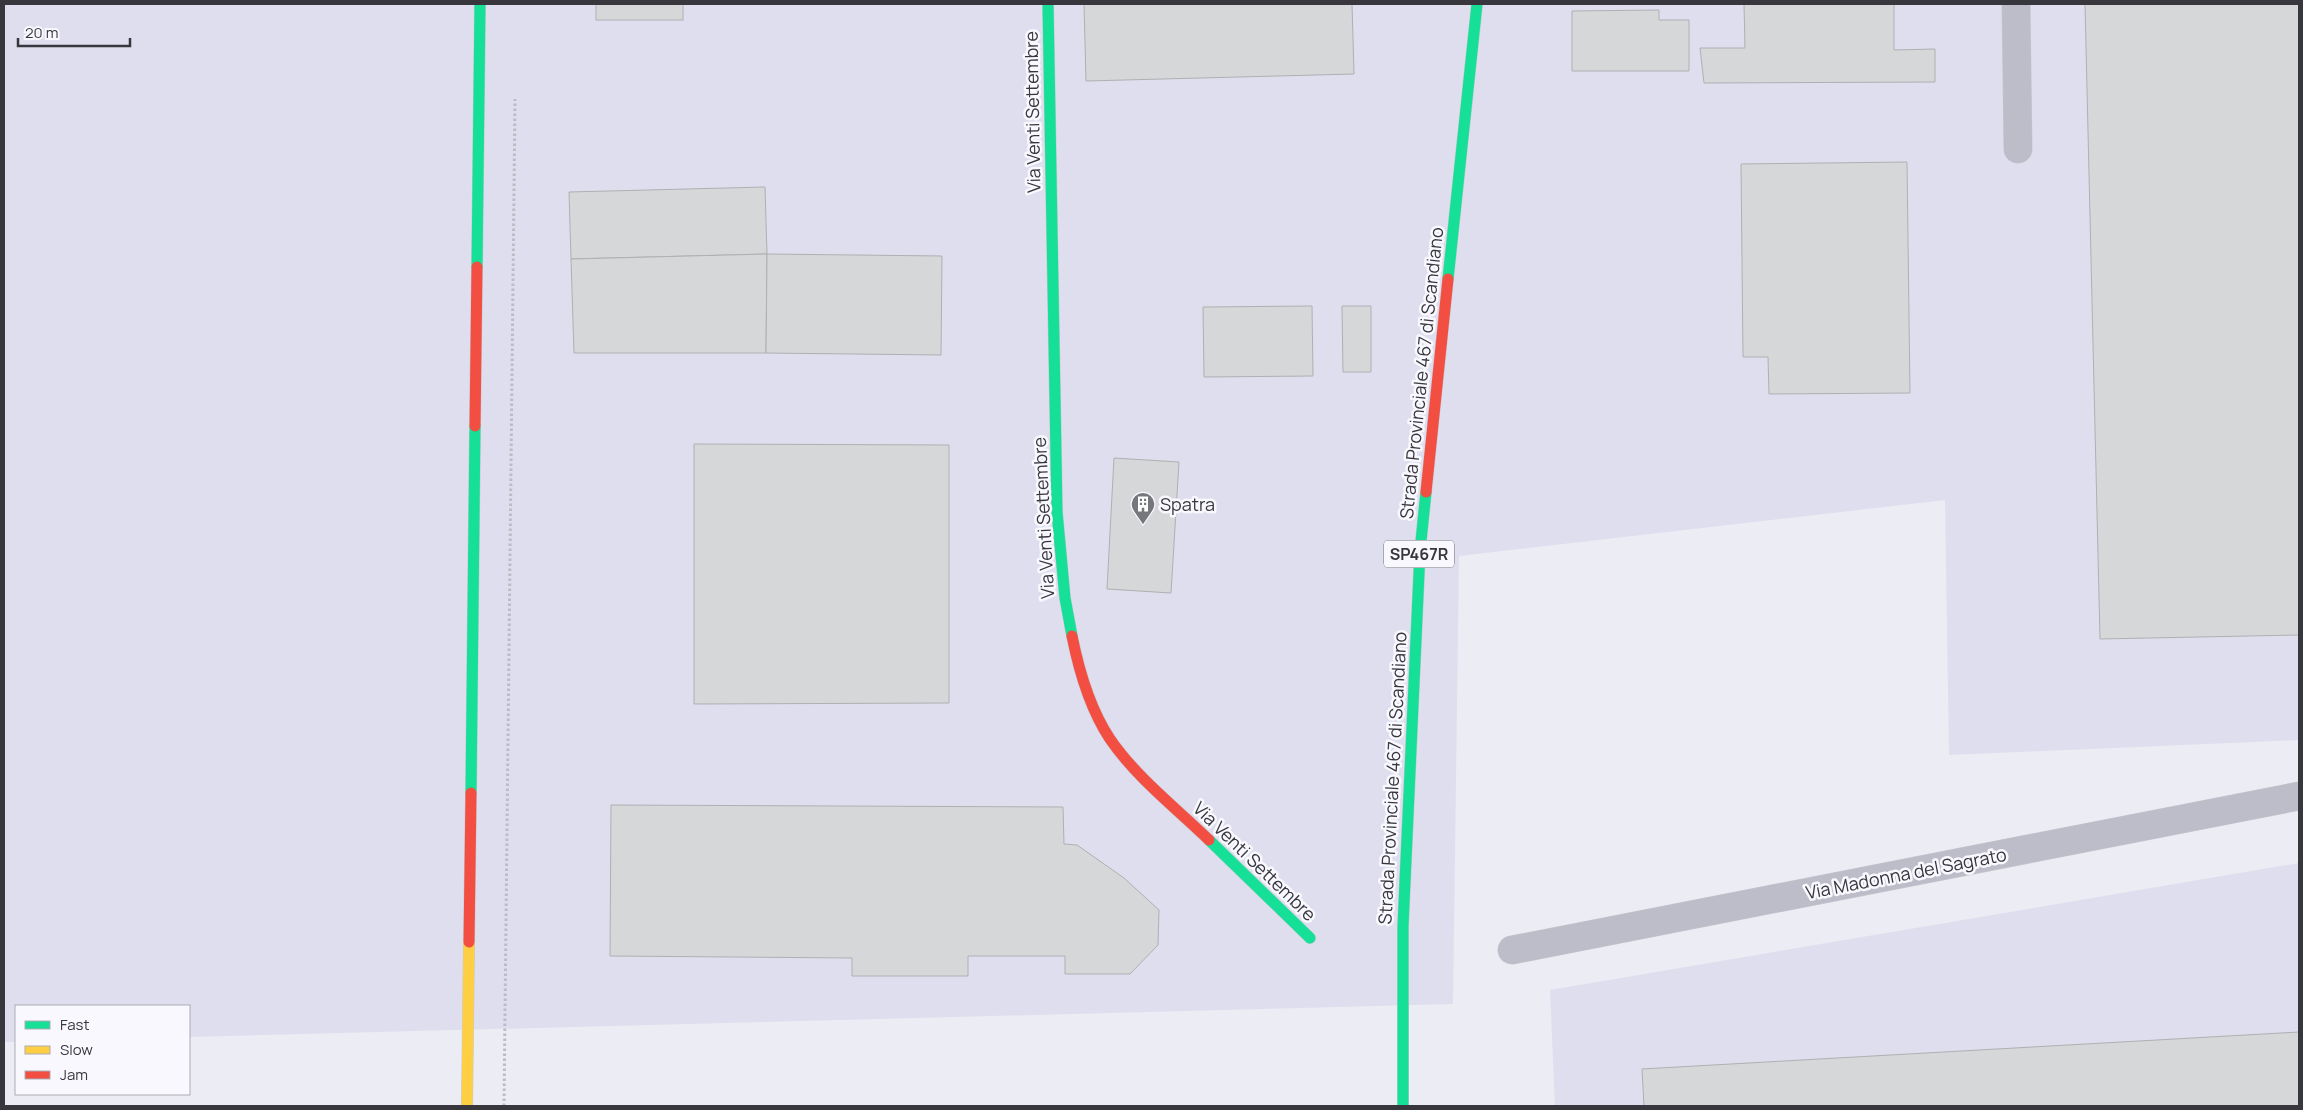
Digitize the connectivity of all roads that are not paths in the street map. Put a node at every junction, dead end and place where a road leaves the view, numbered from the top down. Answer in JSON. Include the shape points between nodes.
{"nodes":[{"id":1,"x":480,"y":4,"type":"edge"},
{"id":2,"x":1048,"y":4,"type":"edge"},
{"id":3,"x":1477,"y":4,"type":"edge"},
{"id":4,"x":2016,"y":4,"type":"edge"},
{"id":5,"x":2018,"y":148,"type":"dead end"},
{"id":6,"x":2299,"y":796,"type":"edge"},
{"id":7,"x":1310,"y":938,"type":"dead end"},
{"id":8,"x":1512,"y":950,"type":"dead end"},
{"id":9,"x":468,"y":1106,"type":"edge"},
{"id":10,"x":1403,"y":1106,"type":"edge"}],
"edges":[{"from":1,"to":9,"type":"main road"},
{"from":2,"to":7,"type":"main road","name":"Via Venti Settembre","via":[[1057,512],[1072,643],[1084,685],[1107,734],[1128,762]]},
{"from":3,"to":10,"type":"main road","name":"Strada Provinciale 467 di Scandiano","number":"SP467R","via":[[1420,550],[1402,926]]},
{"from":4,"to":5,"type":"street"},
{"from":6,"to":8,"type":"street","name":"Via Madonna del Sagrato"}]}
